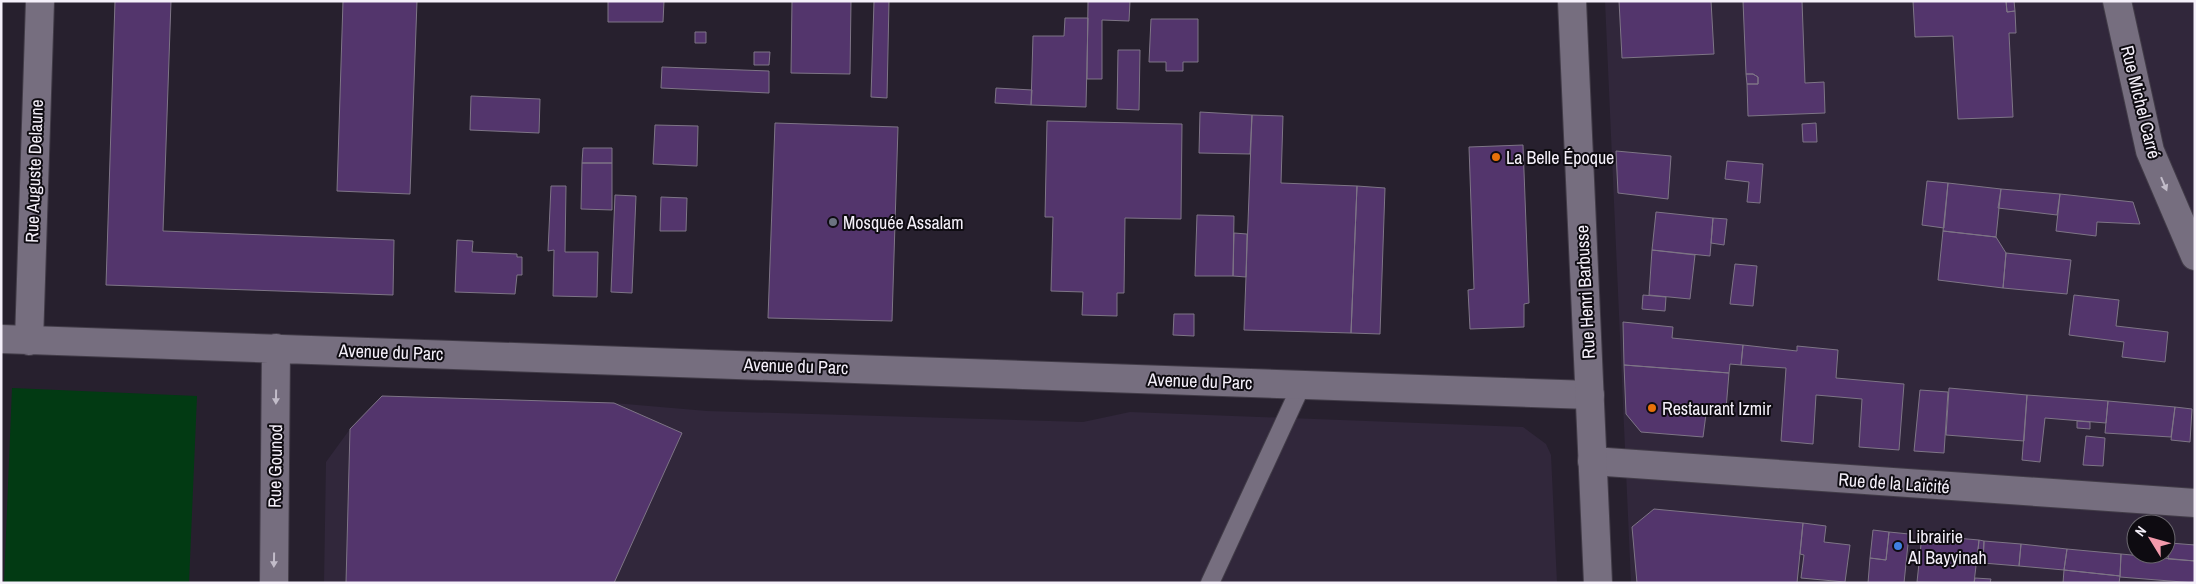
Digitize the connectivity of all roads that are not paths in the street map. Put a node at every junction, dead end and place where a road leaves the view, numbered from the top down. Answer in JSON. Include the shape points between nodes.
{"nodes":[{"id":1,"x":40,"y":1,"type":"edge"},
{"id":2,"x":1572,"y":1,"type":"edge"},
{"id":3,"x":2117,"y":1,"type":"edge"},
{"id":4,"x":2195,"y":256,"type":"edge"},
{"id":5,"x":1,"y":339,"type":"edge"},
{"id":6,"x":29,"y":341,"type":"junction"},
{"id":7,"x":276,"y":348,"type":"junction"},
{"id":8,"x":1302,"y":384,"type":"junction"},
{"id":9,"x":1590,"y":396,"type":"junction"},
{"id":10,"x":1592,"y":461,"type":"junction"},
{"id":11,"x":2195,"y":503,"type":"edge"},
{"id":12,"x":274,"y":583,"type":"edge"},
{"id":13,"x":1210,"y":583,"type":"edge"},
{"id":14,"x":1598,"y":583,"type":"edge"}],
"edges":[{"from":1,"to":6,"type":"street","name":"Rue Auguste Delaune"},
{"from":2,"to":9,"type":"street","name":"Rue Henri Barbusse"},
{"from":3,"to":4,"type":"street","name":"Rue Michel Carré","one_way":true,"via":[[2150,151]]},
{"from":5,"to":6,"type":"street","name":"Avenue du Parc"},
{"from":6,"to":7,"type":"street","name":"Avenue du Parc"},
{"from":7,"to":8,"type":"street","name":"Avenue du Parc"},
{"from":7,"to":12,"type":"street","name":"Rue Gounod","one_way":true},
{"from":8,"to":9,"type":"street","name":"Avenue du Parc"},
{"from":8,"to":13,"type":"lane"},
{"from":9,"to":10,"type":"street","name":"Rue Henri Barbusse"},
{"from":10,"to":11,"type":"street","name":"Rue de la Laïcité"},
{"from":10,"to":14,"type":"street","name":"Rue Henri Barbusse"}]}
